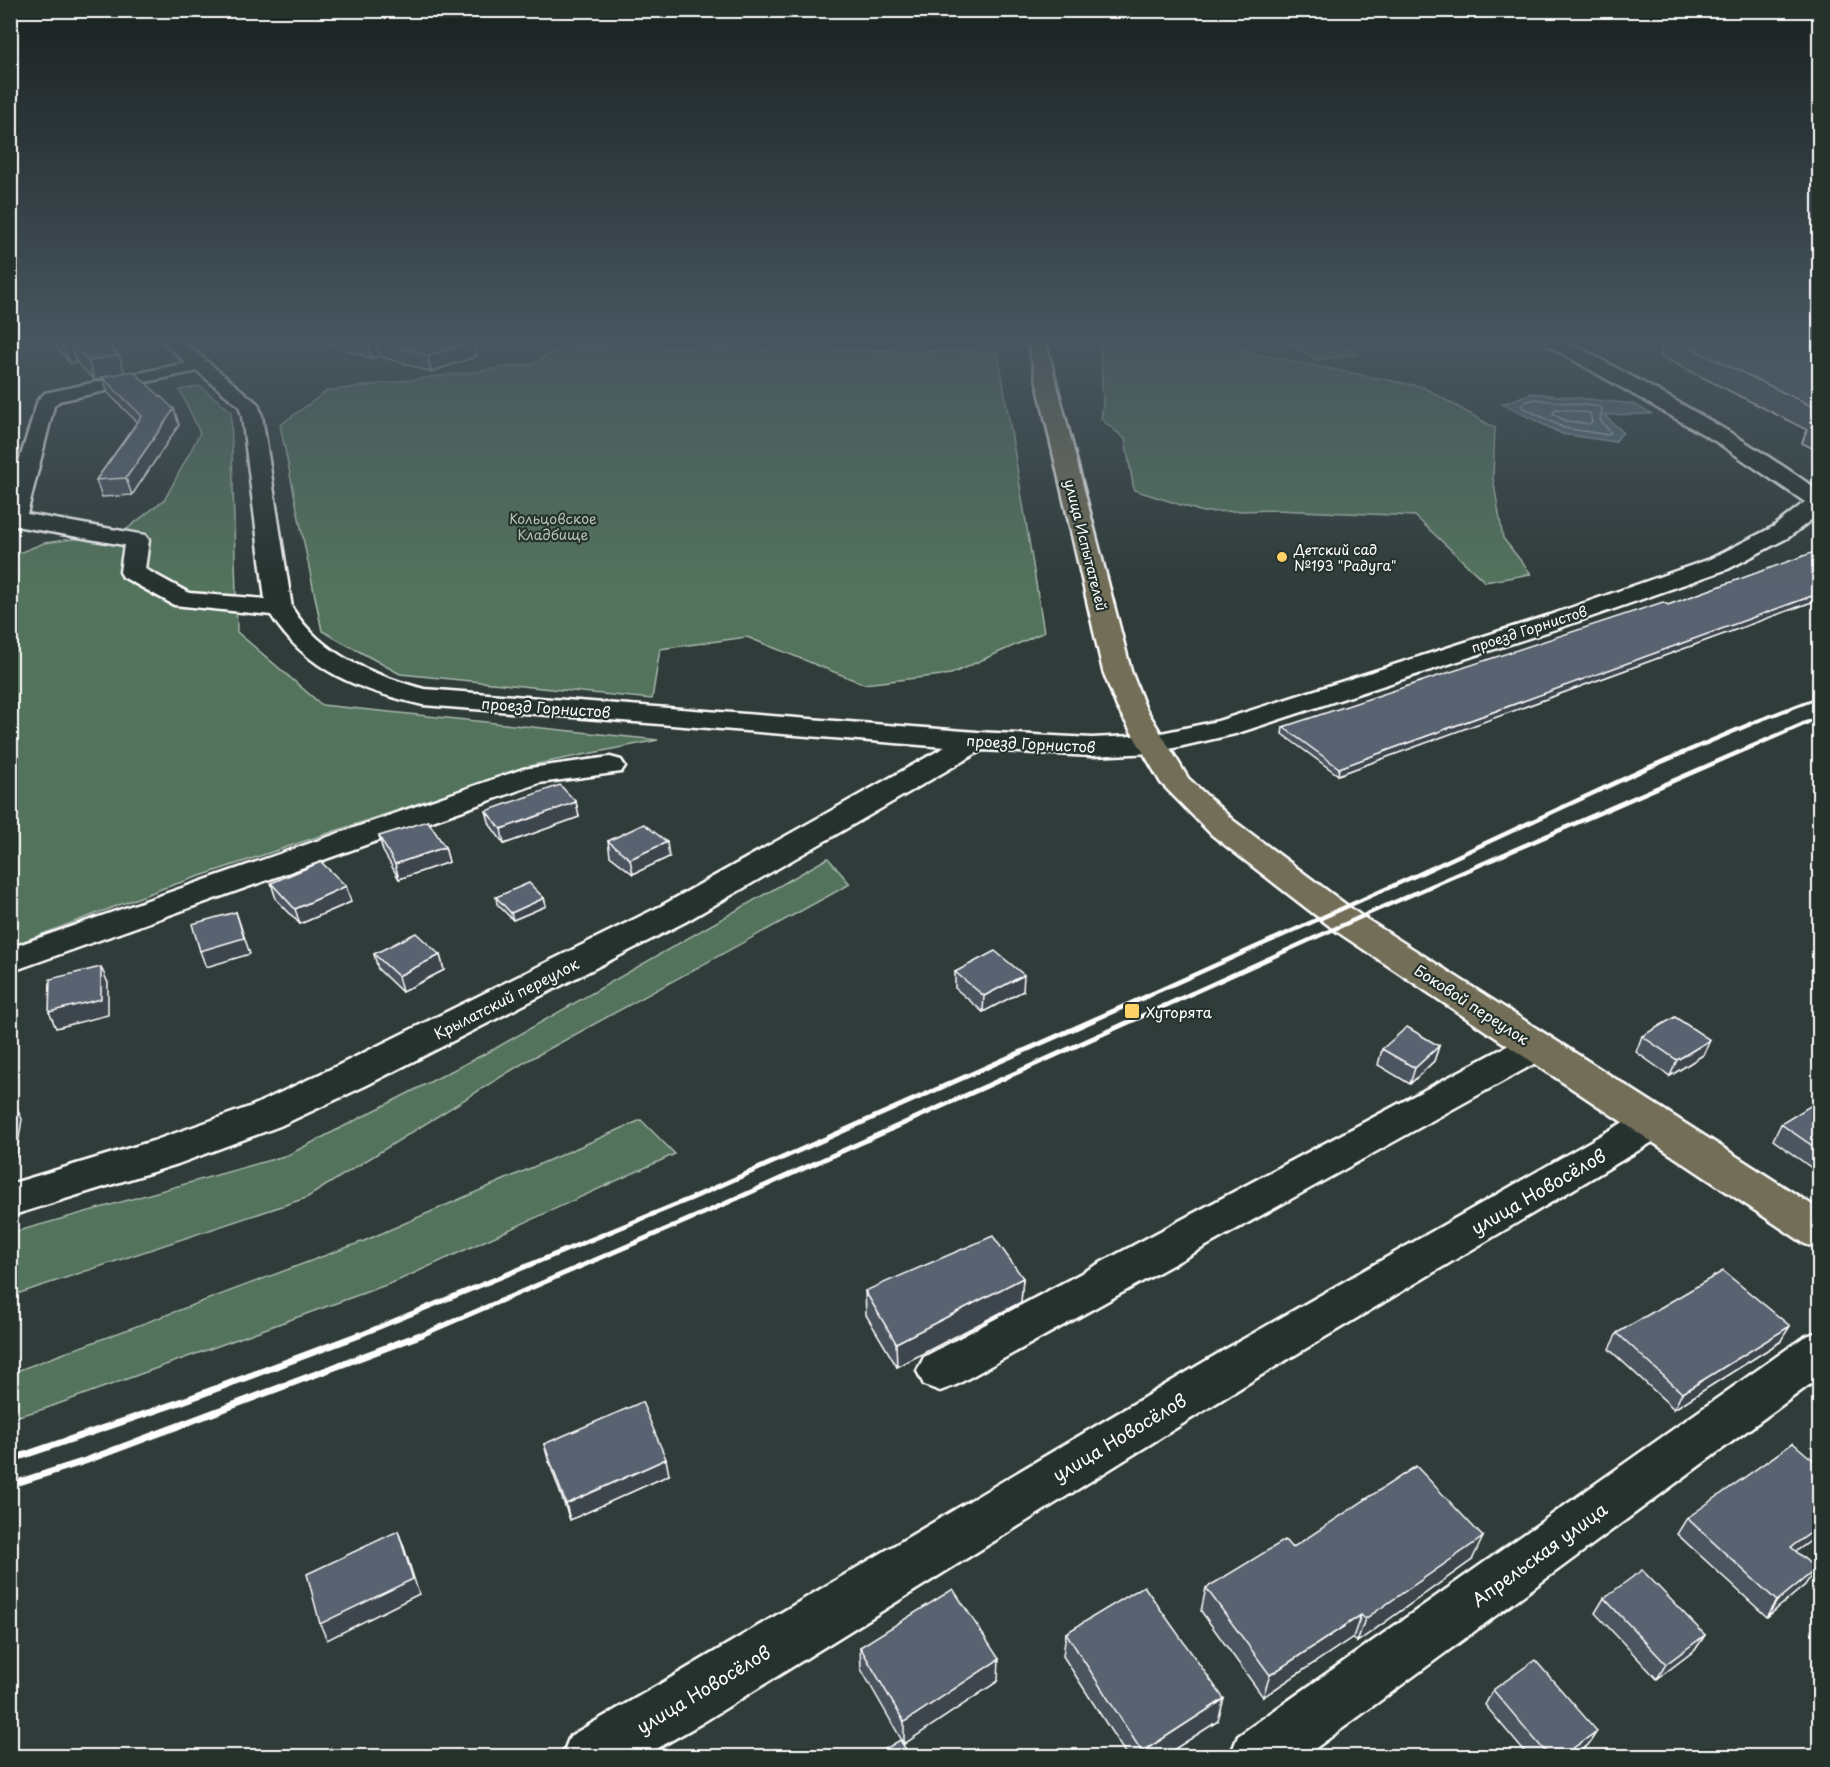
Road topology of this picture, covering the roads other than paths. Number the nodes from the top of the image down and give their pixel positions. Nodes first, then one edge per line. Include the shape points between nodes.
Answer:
1 (40, 421) edge
2 (253, 421) edge
3 (1055, 421) edge
4 (1696, 421) edge
5 (1819, 502) edge
6 (279, 608) junction
7 (978, 741) junction
8 (1152, 744) junction
9 (610, 766) dead end
10 (10, 961) edge
11 (1537, 1046) junction
12 (1652, 1124) junction
13 (10, 1200) edge
14 (1820, 1232) edge
15 (1820, 1351) edge
16 (940, 1371) dead end
17 (590, 1756) edge
18 (1257, 1756) edge

1 - 6 street via 14,519 137,540 132,572 183,600
2 - 6 street, проезд Горнистов
3 - 8 main road, улица Испытателей via 1117,671
4 - 5 street via 1788,478
5 - 8 street, проезд Горнистов via 1781,532 1719,564 1225,728
6 - 7 street, проезд Горнистов via 314,653 364,681 423,697
7 - 8 street, проезд Горнистов via 1092,747
7 - 13 street, Крылатский переулок via 673,914 353,1075 266,1116 164,1153
8 - 11 main road, Боковой переулок via 1176,783 1223,828 1348,923
9 - 10 street via 534,775
11 - 12 main road, Боковой переулок
11 - 16 street
12 - 14 main road, Боковой переулок
12 - 17 street, улица Новосёлов via 1242,1363
15 - 18 street, Апрельская улица

